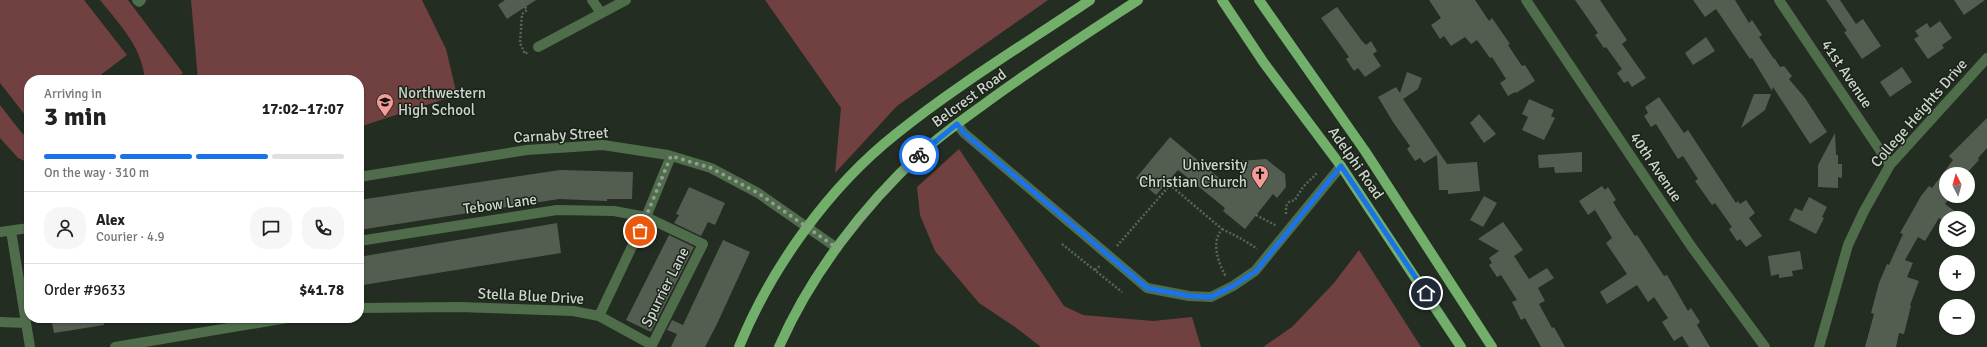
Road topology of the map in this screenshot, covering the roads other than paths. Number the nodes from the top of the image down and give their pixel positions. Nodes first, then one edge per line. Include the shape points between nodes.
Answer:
1 (137, 0) edge
2 (142, 0) edge
3 (592, 0) edge
4 (626, 0) edge
5 (1090, 0) edge
6 (1138, 0) edge
7 (1222, 0) edge
8 (1258, 0) edge
9 (1526, 0) edge
10 (1779, 0) edge
11 (601, 13) junction
12 (538, 47) road end
13 (1987, 58) edge
14 (957, 124) junction
15 (671, 156) junction
16 (1341, 166) junction
17 (1890, 166) junction
18 (364, 176) edge
19 (646, 217) junction
20 (807, 227) junction
21 (24, 229) edge
22 (11, 230) junction
23 (0, 232) edge
24 (364, 241) edge
25 (837, 248) junction
26 (24, 291) edge
27 (364, 308) edge
28 (599, 316) junction
29 (0, 322) edge
30 (24, 323) edge
31 (26, 323) edge
32 (257, 323) edge
33 (30, 347) edge
34 (115, 347) edge
35 (740, 347) edge
36 (778, 347) edge
37 (1461, 347) edge
38 (1492, 347) edge
39 (1765, 347) edge
40 (1819, 347) edge

1 - 2 street
3 - 11 street
4 - 11 street
5 - 20 main road, Belcrest Road via 965,82 894,135 859,168
6 - 14 main road, Belcrest Road
7 - 16 main road, Adelphi Road via 1264,63
8 - 38 main road, Adelphi Road via 1365,151
9 - 39 street, 40th Avenue via 1691,246
10 - 17 street, 41st Avenue
11 - 12 street
13 - 17 street, College Heights Drive
14 - 16 street via 964,133 1147,288 1189,296 1211,297 1256,271
14 - 25 main road, Belcrest Road via 922,152 888,186
15 - 18 street, Carnaby Street via 603,145 527,150
15 - 19 street, Stella Blue Drive
15 - 20 street, Carnaby Street via 711,168 758,193
16 - 37 main road, Adelphi Road
17 - 40 street, College Heights Drive via 1864,211 1848,246
19 - 24 street, Tebow Lane via 614,212 557,210
19 - 28 street, Stella Blue Drive
19 - 28 street, Spurrier Lane via 703,244 652,345
20 - 25 street, Carnaby Street
20 - 35 main road, Belcrest Road via 764,295
21 - 22 street
22 - 23 street
22 - 26 street
25 - 36 main road, Belcrest Road via 799,304
27 - 28 street, Stella Blue Drive via 459,307 573,311
29 - 30 street
31 - 33 street
32 - 34 street

